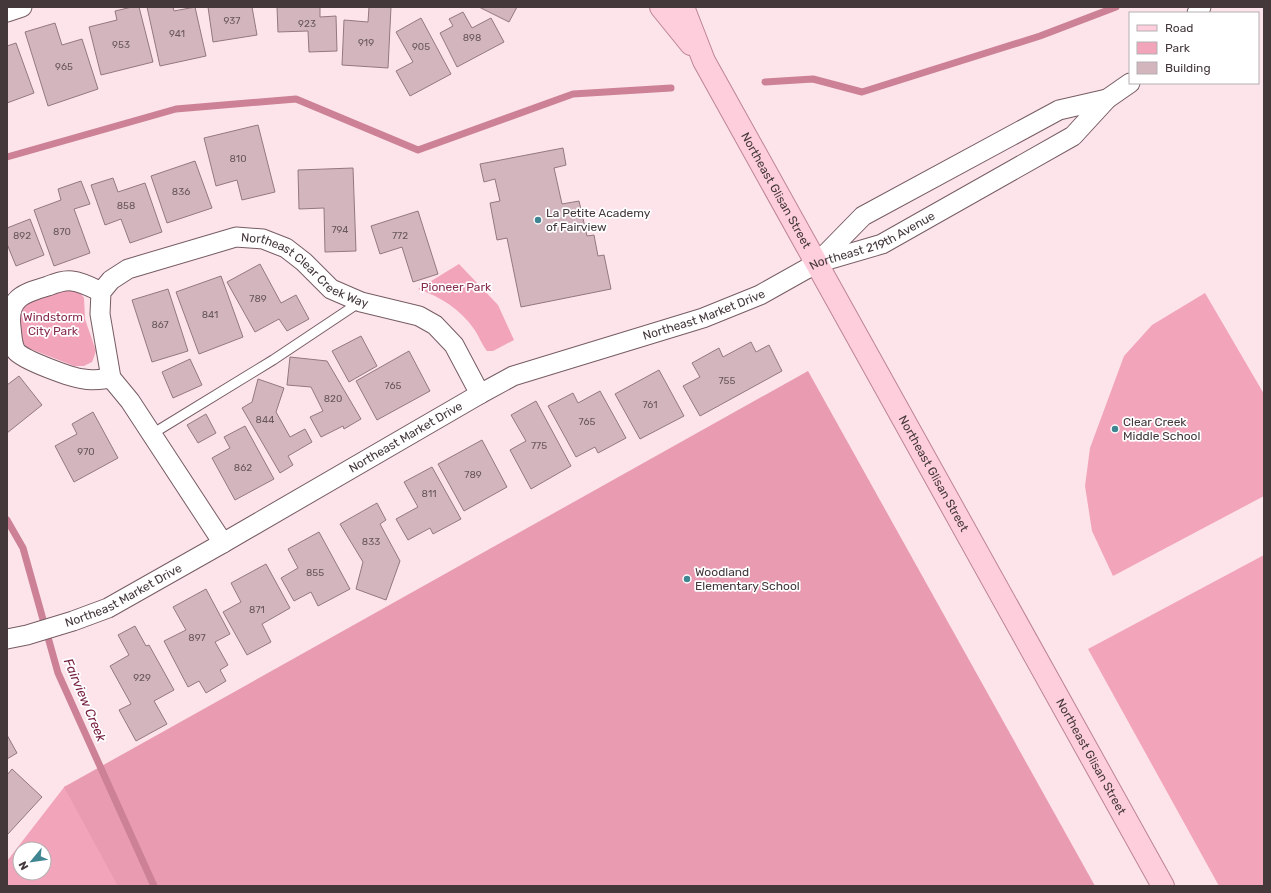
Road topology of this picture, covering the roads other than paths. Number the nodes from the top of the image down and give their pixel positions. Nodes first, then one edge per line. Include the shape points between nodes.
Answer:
1 (22, 7) edge
2 (661, 7) edge
3 (683, 7) edge
4 (7, 12) edge
5 (704, 61) junction
6 (1129, 84) edge
7 (1107, 99) junction
8 (817, 263) junction
9 (101, 292) junction
10 (361, 302) junction
11 (111, 378) junction
12 (480, 394) junction
13 (152, 434) junction
14 (223, 543) junction
15 (7, 639) edge
16 (1163, 886) edge

1 - 4 street
2 - 5 main road, Northeast Glisan Street
3 - 5 main road, Northeast Glisan Street
5 - 8 main road, Northeast Glisan Street
6 - 7 street, Northeast 219th Avenue
7 - 8 street, Northeast 219th Avenue via 1073,136 882,244
7 - 8 street, Northeast 219th Avenue via 1059,110 863,216
8 - 12 street, Northeast Market Drive via 760,295 703,318 513,376
8 - 16 main road, Northeast Glisan Street
9 - 10 street, Northeast Clear Creek Way via 111,280 128,269 236,236 263,239 286,248 331,288
9 - 11 street via 100,314
9 - 11 street via 82,282 71,280 27,292 16,300 12,308 12,341 16,351 28,360 84,379
10 - 12 street, Northeast Clear Creek Way via 419,316 435,325 454,345
10 - 13 lane via 273,360
11 - 13 street
12 - 14 street, Northeast Market Drive
13 - 14 street
14 - 15 street, Northeast Market Drive via 108,608 73,621

